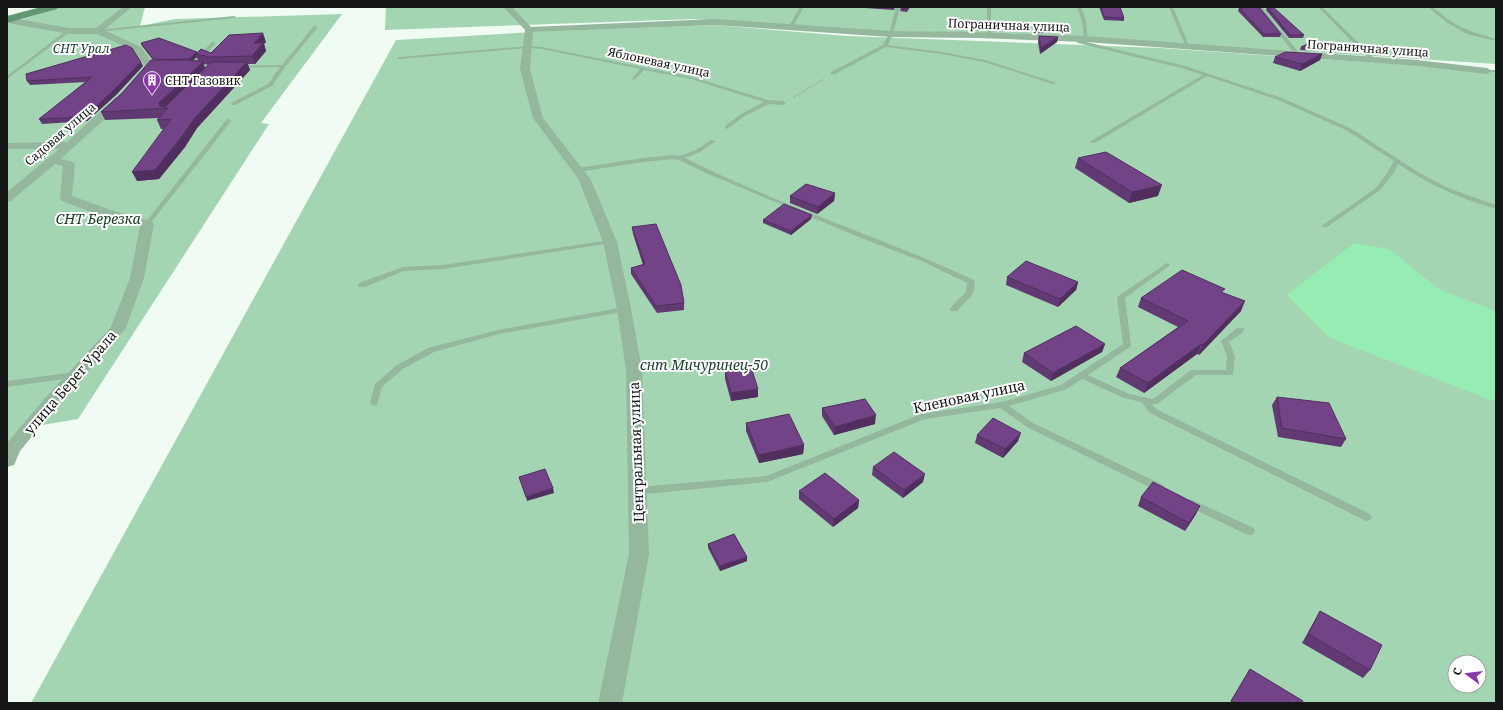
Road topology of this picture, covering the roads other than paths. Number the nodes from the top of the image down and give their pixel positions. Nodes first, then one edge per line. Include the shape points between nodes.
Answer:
1 (53, 7) edge
2 (128, 7) edge
3 (507, 7) edge
4 (802, 7) edge
5 (898, 7) edge
6 (989, 7) edge
7 (1079, 7) edge
8 (1171, 7) edge
9 (1260, 7) edge
10 (1320, 7) edge
11 (1430, 7) edge
12 (234, 16) dead end
13 (7, 20) edge
14 (316, 27) dead end
15 (790, 28) junction
16 (529, 30) junction
17 (69, 31) junction
18 (98, 31) junction
19 (891, 34) junction
20 (989, 35) junction
21 (1076, 39) junction
22 (1086, 39) junction
23 (1496, 40) edge
24 (214, 42) dead end
25 (885, 46) junction
26 (528, 47) junction
27 (1188, 47) junction
28 (1298, 55) junction
29 (399, 58) dead end
30 (1373, 60) junction
31 (178, 65) edge
32 (192, 65) junction
33 (199, 66) edge
34 (283, 66) junction
35 (229, 68) edge
36 (642, 69) junction
37 (1491, 71) edge
38 (833, 73) road end
39 (1206, 75) junction
40 (7, 78) edge
41 (634, 78) dead end
42 (1055, 83) dead end
43 (768, 102) junction
44 (783, 103) road end
45 (233, 104) dead end
46 (230, 120) dead end
47 (727, 127) dead end
48 (713, 142) dead end
49 (1093, 142) dead end
50 (68, 145) junction
51 (7, 146) edge
52 (680, 158) junction
53 (53, 160) junction
54 (1398, 161) junction
55 (578, 170) junction
56 (7, 198) edge
57 (1496, 208) edge
58 (147, 224) junction
59 (1325, 226) dead end
60 (610, 242) junction
61 (1167, 265) dead end
62 (362, 285) dead end
63 (624, 308) junction
64 (954, 309) dead end
65 (1240, 330) dead end
66 (75, 375) junction
67 (1081, 376) junction
68 (7, 384) edge
69 (1143, 399) junction
70 (374, 403) dead end
71 (1002, 405) junction
72 (7, 460) edge
73 (637, 492) junction
74 (1367, 517) dead end
75 (1250, 532) dead end
76 (614, 702) edge

1 - 13 street
2 - 18 street
3 - 16 street
4 - 15 lane
5 - 19 lane
6 - 20 lane
7 - 22 lane
8 - 27 lane
9 - 28 lane
10 - 30 lane
11 - 23 lane via 1447,21 1469,33
12 - 18 lane
13 - 17 street
14 - 34 lane
15 - 16 street, Пограничная улица via 715,22
15 - 19 street, Пограничная улица
16 - 26 street, Центральная улица
17 - 18 street
17 - 40 lane
18 - 50 street, Садовая улица via 138,49 154,66
19 - 20 street, Пограничная улица
19 - 25 lane
20 - 21 street, Пограничная улица
21 - 22 street, Пограничная улица
21 - 39 lane
22 - 27 street, Пограничная улица
24 - 32 lane
25 - 38 lane
25 - 42 lane via 984,61
26 - 29 lane, Яблоневая улица
26 - 36 lane, Яблоневая улица
26 - 55 street, Центральная улица via 525,69 538,118
27 - 28 street, Пограничная улица
28 - 30 street, Пограничная улица
30 - 37 street, Пограничная улица
31 - 32 lane
32 - 33 lane
34 - 35 lane
34 - 45 lane via 270,85
36 - 41 lane
36 - 43 lane, Яблоневая улица via 692,78
39 - 49 lane
39 - 54 lane via 1280,99 1316,114 1348,129
43 - 44 lane, Яблоневая улица
43 - 47 lane
46 - 58 lane
48 - 52 lane
50 - 51 street
50 - 53 street, Садовая улица
52 - 55 lane via 643,160
52 - 64 lane via 971,282 970,293
53 - 56 street, Садовая улица
53 - 58 street via 69,164 66,198 109,214
54 - 57 lane via 1446,189
54 - 59 lane via 1378,189
55 - 60 street, Центральная улица via 585,180
58 - 66 street, улица Берег Урала via 137,278 118,328
60 - 62 lane via 443,267 403,269
60 - 63 street, Центральная улица
61 - 67 lane, Кленовая улица via 1120,297 1127,345
63 - 70 lane via 498,332 431,350 400,367 378,386
63 - 73 street, Центральная улица via 634,370
65 - 69 lane via 1225,341 1231,356 1230,373 1194,372 1154,402
66 - 68 lane
66 - 72 street, улица Берег Урала via 13,448
67 - 69 lane via 1127,396
67 - 71 lane, Кленовая улица via 1064,387
69 - 74 lane via 1153,411
71 - 73 lane, Кленовая улица via 924,416 767,479
71 - 75 lane via 1030,425
73 - 76 street, Центральная улица via 639,554

